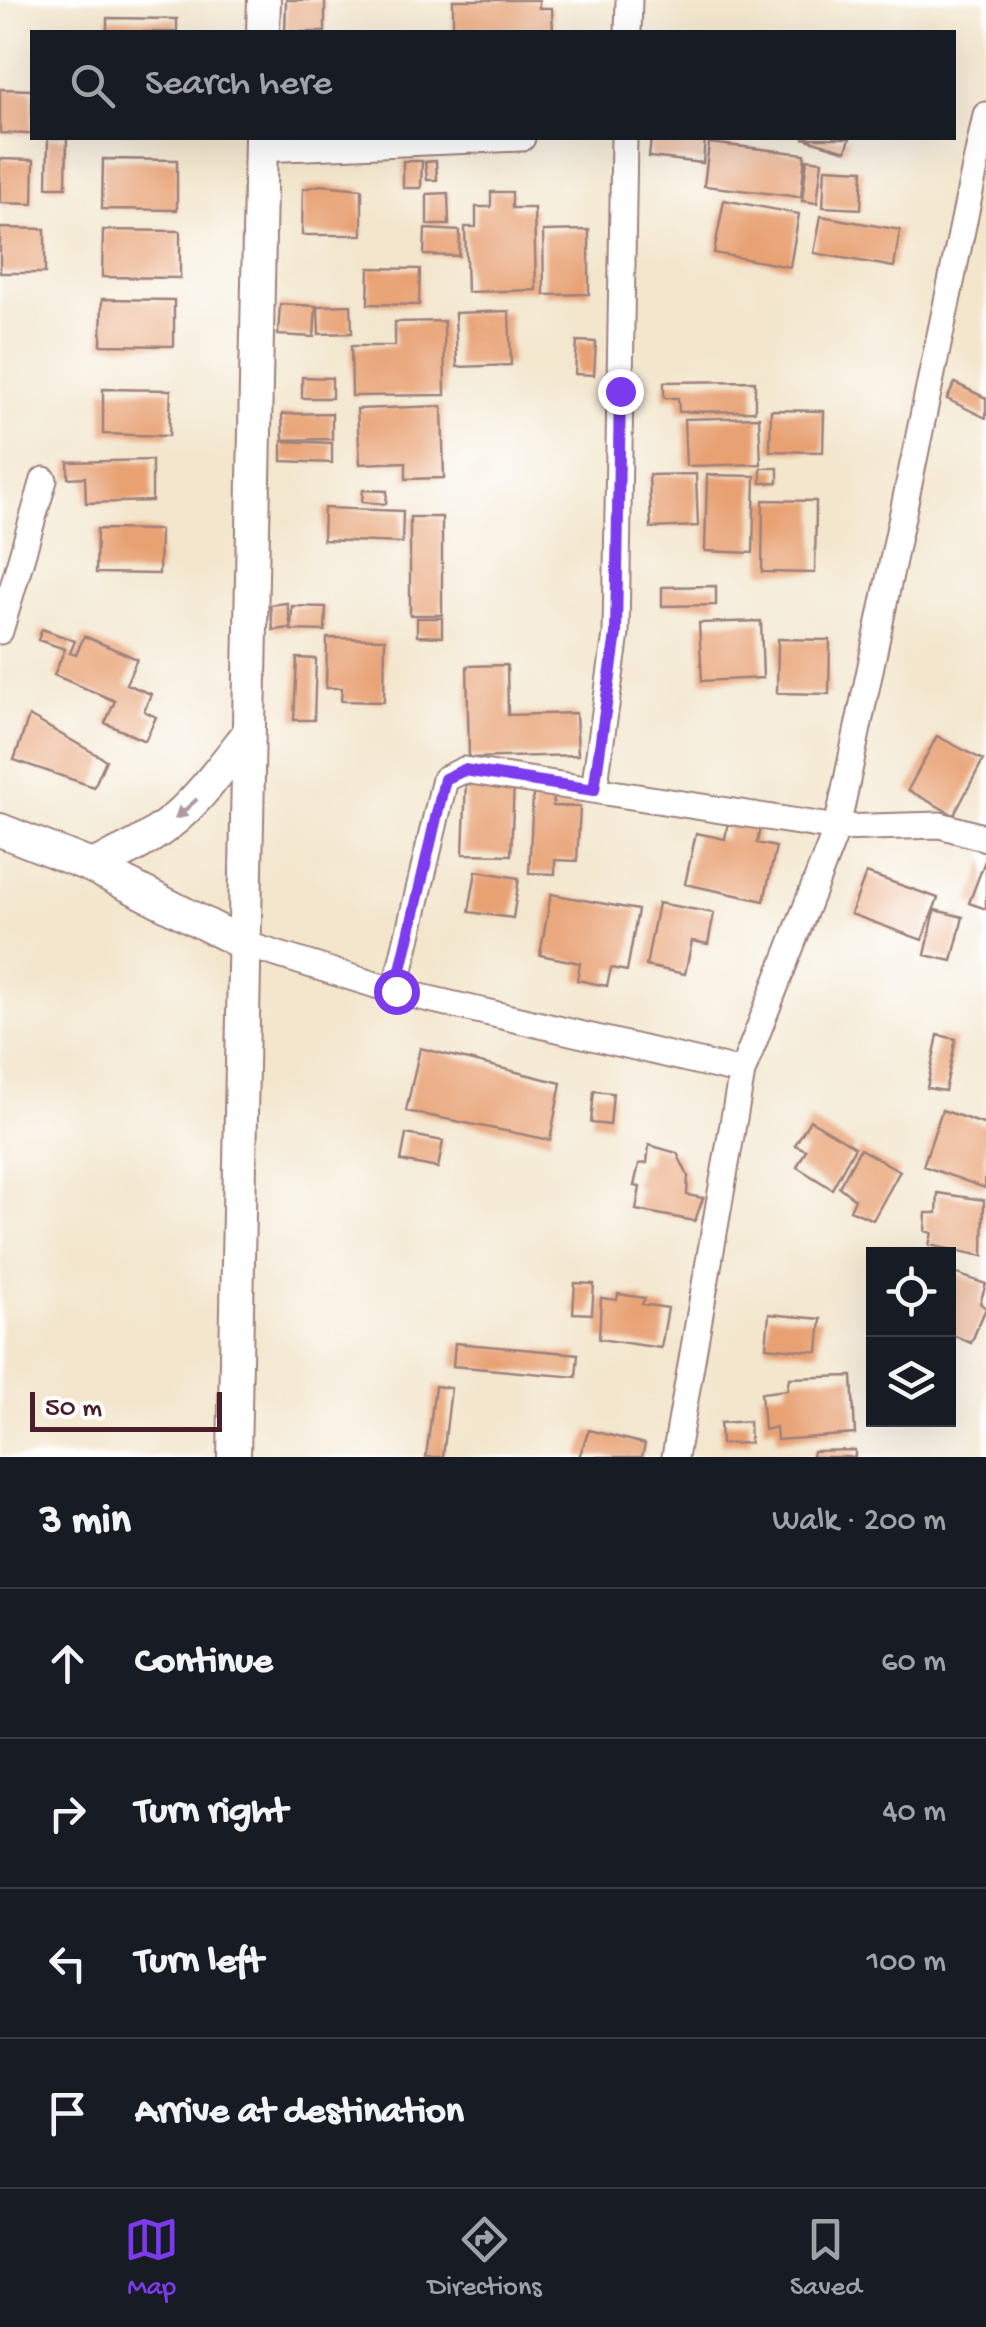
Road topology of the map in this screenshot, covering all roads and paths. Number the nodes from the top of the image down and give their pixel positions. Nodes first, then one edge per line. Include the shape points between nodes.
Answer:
1 (264, 0) edge
2 (629, 0) edge
3 (263, 30) edge
4 (628, 30) edge
5 (986, 114) edge
6 (418, 140) edge
7 (624, 140) edge
8 (261, 143) edge
9 (44, 480) dead end
10 (0, 631) edge
11 (248, 734) junction
12 (594, 790) junction
13 (837, 828) junction
14 (0, 830) edge
15 (986, 838) edge
16 (91, 866) junction
17 (244, 944) junction
18 (396, 991) junction
19 (742, 1072) junction
20 (234, 1457) edge
21 (675, 1457) edge

1 - 3 street
2 - 4 street
5 - 13 street
6 - 8 street
7 - 12 street via 616,634
8 - 11 street
9 - 10 street
11 -> 16 street via 194,804 140,847
11 - 17 street
12 - 13 street
12 - 18 street via 464,770 445,779
13 - 15 street via 940,826
13 - 19 street
14 - 16 street
16 - 17 street
17 - 18 street
17 - 20 street
18 - 19 street
19 - 21 street

